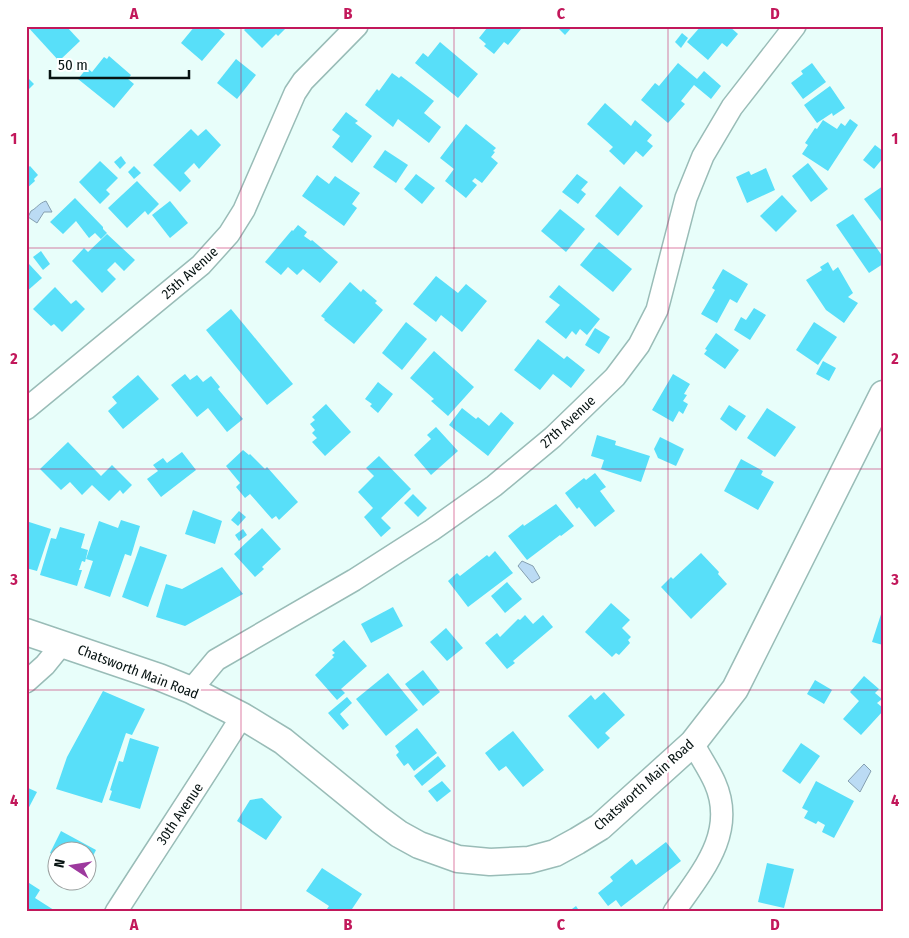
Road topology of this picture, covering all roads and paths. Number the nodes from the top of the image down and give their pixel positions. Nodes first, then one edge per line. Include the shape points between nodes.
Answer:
1 (357, 26) edge
2 (795, 26) edge
3 (883, 394) edge
4 (26, 409) edge
5 (26, 632) edge
6 (62, 644) junction
7 (26, 682) edge
8 (191, 690) junction
9 (242, 716) junction
10 (693, 743) junction
11 (116, 912) edge
12 (674, 912) edge

1 - 4 street, 25th Avenue via 294,93 244,210 219,247
2 - 8 street, 27th Avenue via 732,107 704,156 686,198 657,310 639,345 615,377 553,437 494,486 354,580 216,660
3 - 10 street, Chatsworth Main Road via 735,689
5 - 6 street, Chatsworth Main Road
6 - 7 street
6 - 8 street, Chatsworth Main Road
8 - 9 street, Chatsworth Main Road
9 - 10 street, Chatsworth Main Road via 283,741 399,834 418,845 458,859 490,862 529,860 555,853 577,842 600,827
9 - 11 street, 30th Avenue
10 - 12 street via 716,784 723,814 721,831 702,872

